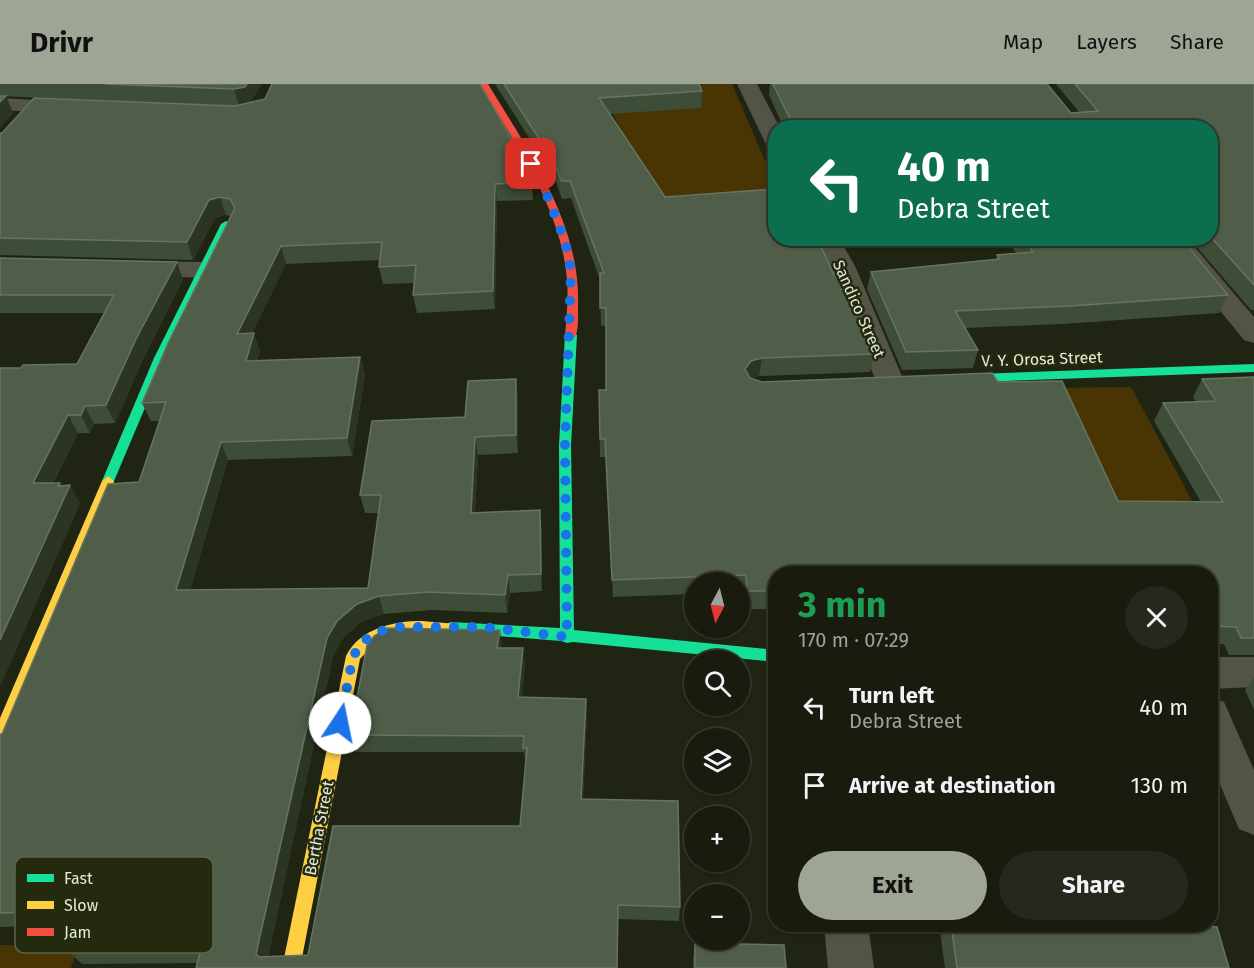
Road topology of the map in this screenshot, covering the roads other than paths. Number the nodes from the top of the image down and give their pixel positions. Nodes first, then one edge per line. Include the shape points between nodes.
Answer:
1 (484, 84) edge
2 (747, 84) edge
3 (0, 104) edge
4 (34, 106) junction
5 (91, 109) edge
6 (768, 126) edge
7 (14, 128) edge
8 (226, 224) edge
9 (831, 246) edge
10 (1180, 246) edge
11 (107, 268) edge
12 (202, 270) junction
13 (1254, 334) edge
14 (1254, 368) edge
15 (937, 379) edge
16 (890, 381) edge
17 (567, 637) junction
18 (768, 655) edge
19 (1254, 672) edge
20 (1218, 673) edge
21 (1218, 733) edge
22 (0, 737) edge
23 (1254, 816) edge
24 (847, 932) edge
25 (291, 968) edge
26 (850, 968) edge

1 - 17 street via 541,180 570,261 573,289 565,445
2 - 6 street
3 - 4 street
4 - 5 street
4 - 7 street
8 - 12 street
9 - 16 street, Sandico Street
10 - 13 street
11 - 12 street
12 - 22 street via 160,358
14 - 15 street, V. Y. Orosa Street
17 - 18 street, Bertha Street
17 - 25 street, Bertha Street via 484,627 398,627 365,640 353,656
19 - 20 street
21 - 23 street
24 - 26 street

